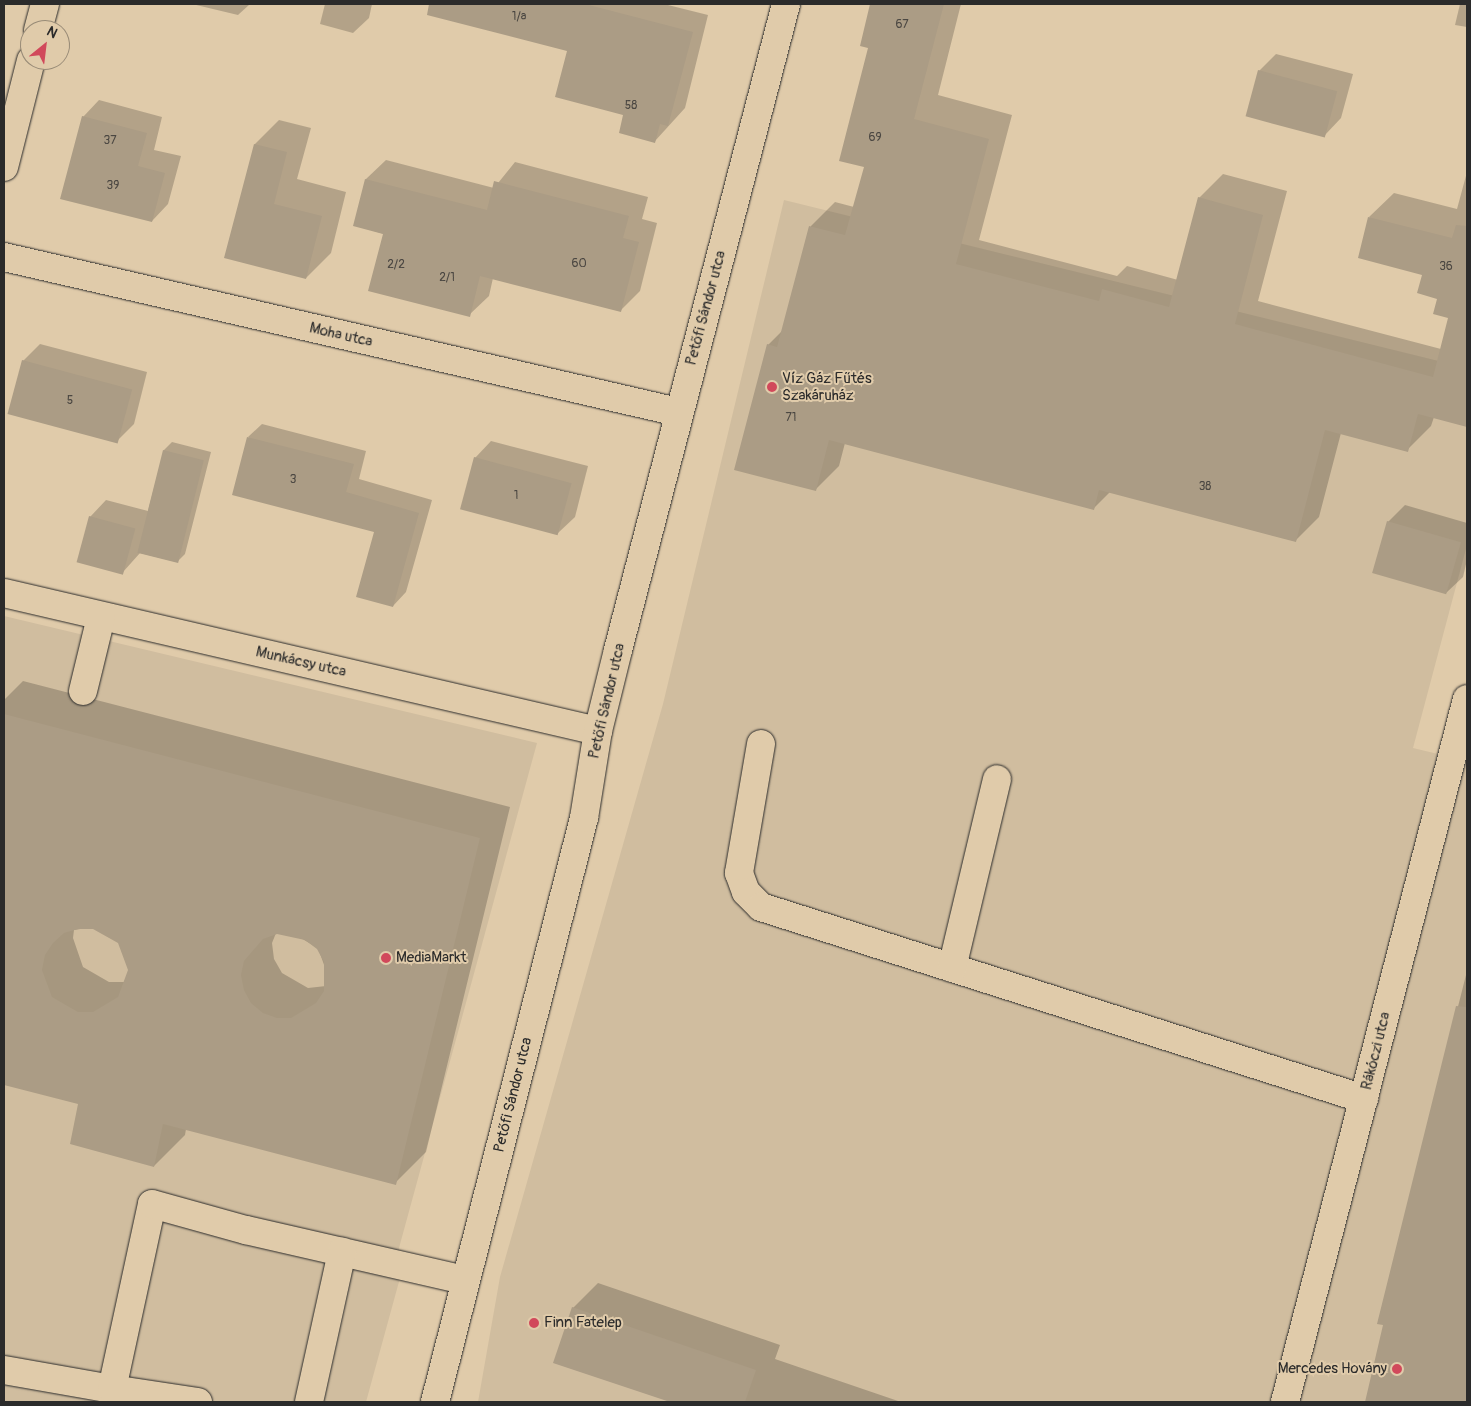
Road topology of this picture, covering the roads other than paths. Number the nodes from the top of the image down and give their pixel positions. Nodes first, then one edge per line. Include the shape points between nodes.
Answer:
1 (45, 4) edge
2 (786, 4) edge
3 (41, 20) edge
4 (28, 70) edge
5 (4, 167) edge
6 (4, 257) edge
7 (678, 412) junction
8 (4, 593) edge
9 (102, 617) junction
10 (83, 691) dead end
11 (1467, 699) edge
12 (598, 731) junction
13 (761, 744) dead end
14 (997, 779) dead end
15 (952, 968) junction
16 (1364, 1099) junction
17 (342, 1252) junction
18 (465, 1280) junction
19 (4, 1370) edge
20 (112, 1388) junction
21 (434, 1401) edge
22 (198, 1402) edge
23 (309, 1402) edge
24 (1285, 1402) edge

1 - 3 street
2 - 7 street, Petőfi Sándor utca
4 - 5 street
6 - 7 street, Moha utca
7 - 12 street, Petőfi Sándor utca
8 - 9 street, Munkácsy utca
9 - 10 street
9 - 12 street, Munkácsy utca
11 - 16 street, Rákóczi utca
12 - 18 street, Petőfi Sándor utca via 584,818
13 - 15 street via 739,872 746,892 761,907
14 - 15 street
15 - 16 street
16 - 24 street, Rákóczi utca
17 - 18 street
17 - 20 street via 152,1204
17 - 23 street
18 - 21 street, Petőfi Sándor utca
19 - 20 street
20 - 22 street

